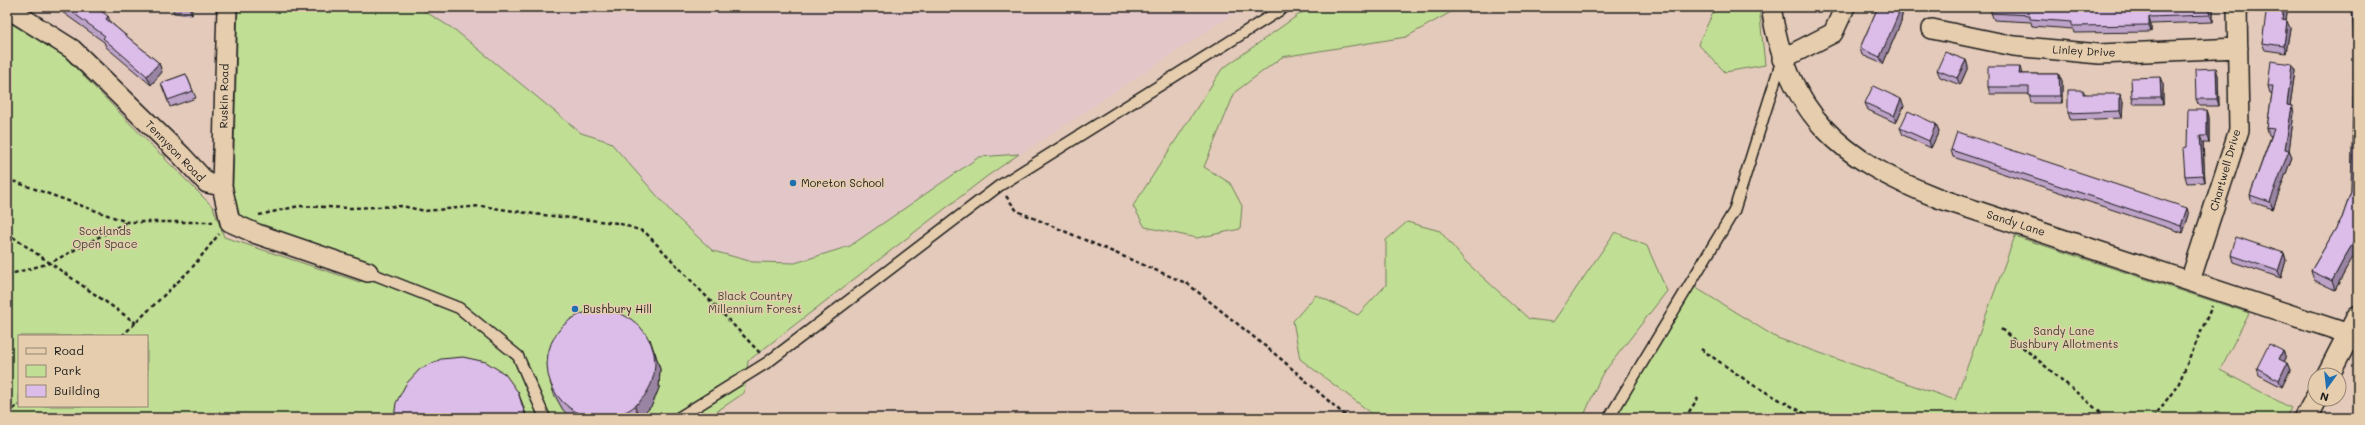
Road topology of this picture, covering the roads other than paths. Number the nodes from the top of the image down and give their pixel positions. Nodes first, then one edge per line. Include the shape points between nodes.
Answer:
1 (227, 7) edge
2 (1285, 7) edge
3 (1771, 7) edge
4 (1845, 7) edge
5 (2237, 7) edge
6 (7, 8) edge
7 (1932, 29) dead end
8 (2238, 48) junction
9 (1782, 59) junction
10 (222, 186) junction
11 (368, 272) joint
12 (2190, 281) junction
13 (2354, 326) edge
14 (2332, 367) edge
15 (2312, 407) edge
16 (545, 418) edge
17 (678, 418) edge
18 (1609, 418) edge
19 (2306, 418) edge

1 - 10 street, Ruskin Road
2 - 17 lane via 999,186 768,362
3 - 9 street, Sandy Lane via 1775,38
4 - 9 street via 1833,33
5 - 8 street, Chartwell Drive
6 - 10 street, Tennyson Road via 72,49 181,155 206,183
7 - 8 street, Linley Drive via 2014,46 2099,54
8 - 12 street, Chartwell Drive via 2239,130
9 - 12 street, Sandy Lane via 1802,99 1824,128 1857,158 1878,171 1938,198
9 - 18 lane via 1734,210
10 - 11 street via 230,222 257,234
11 - 16 lane via 459,308 518,356
12 - 13 street, Sandy Lane
13 - 14 street
15 - 19 street

